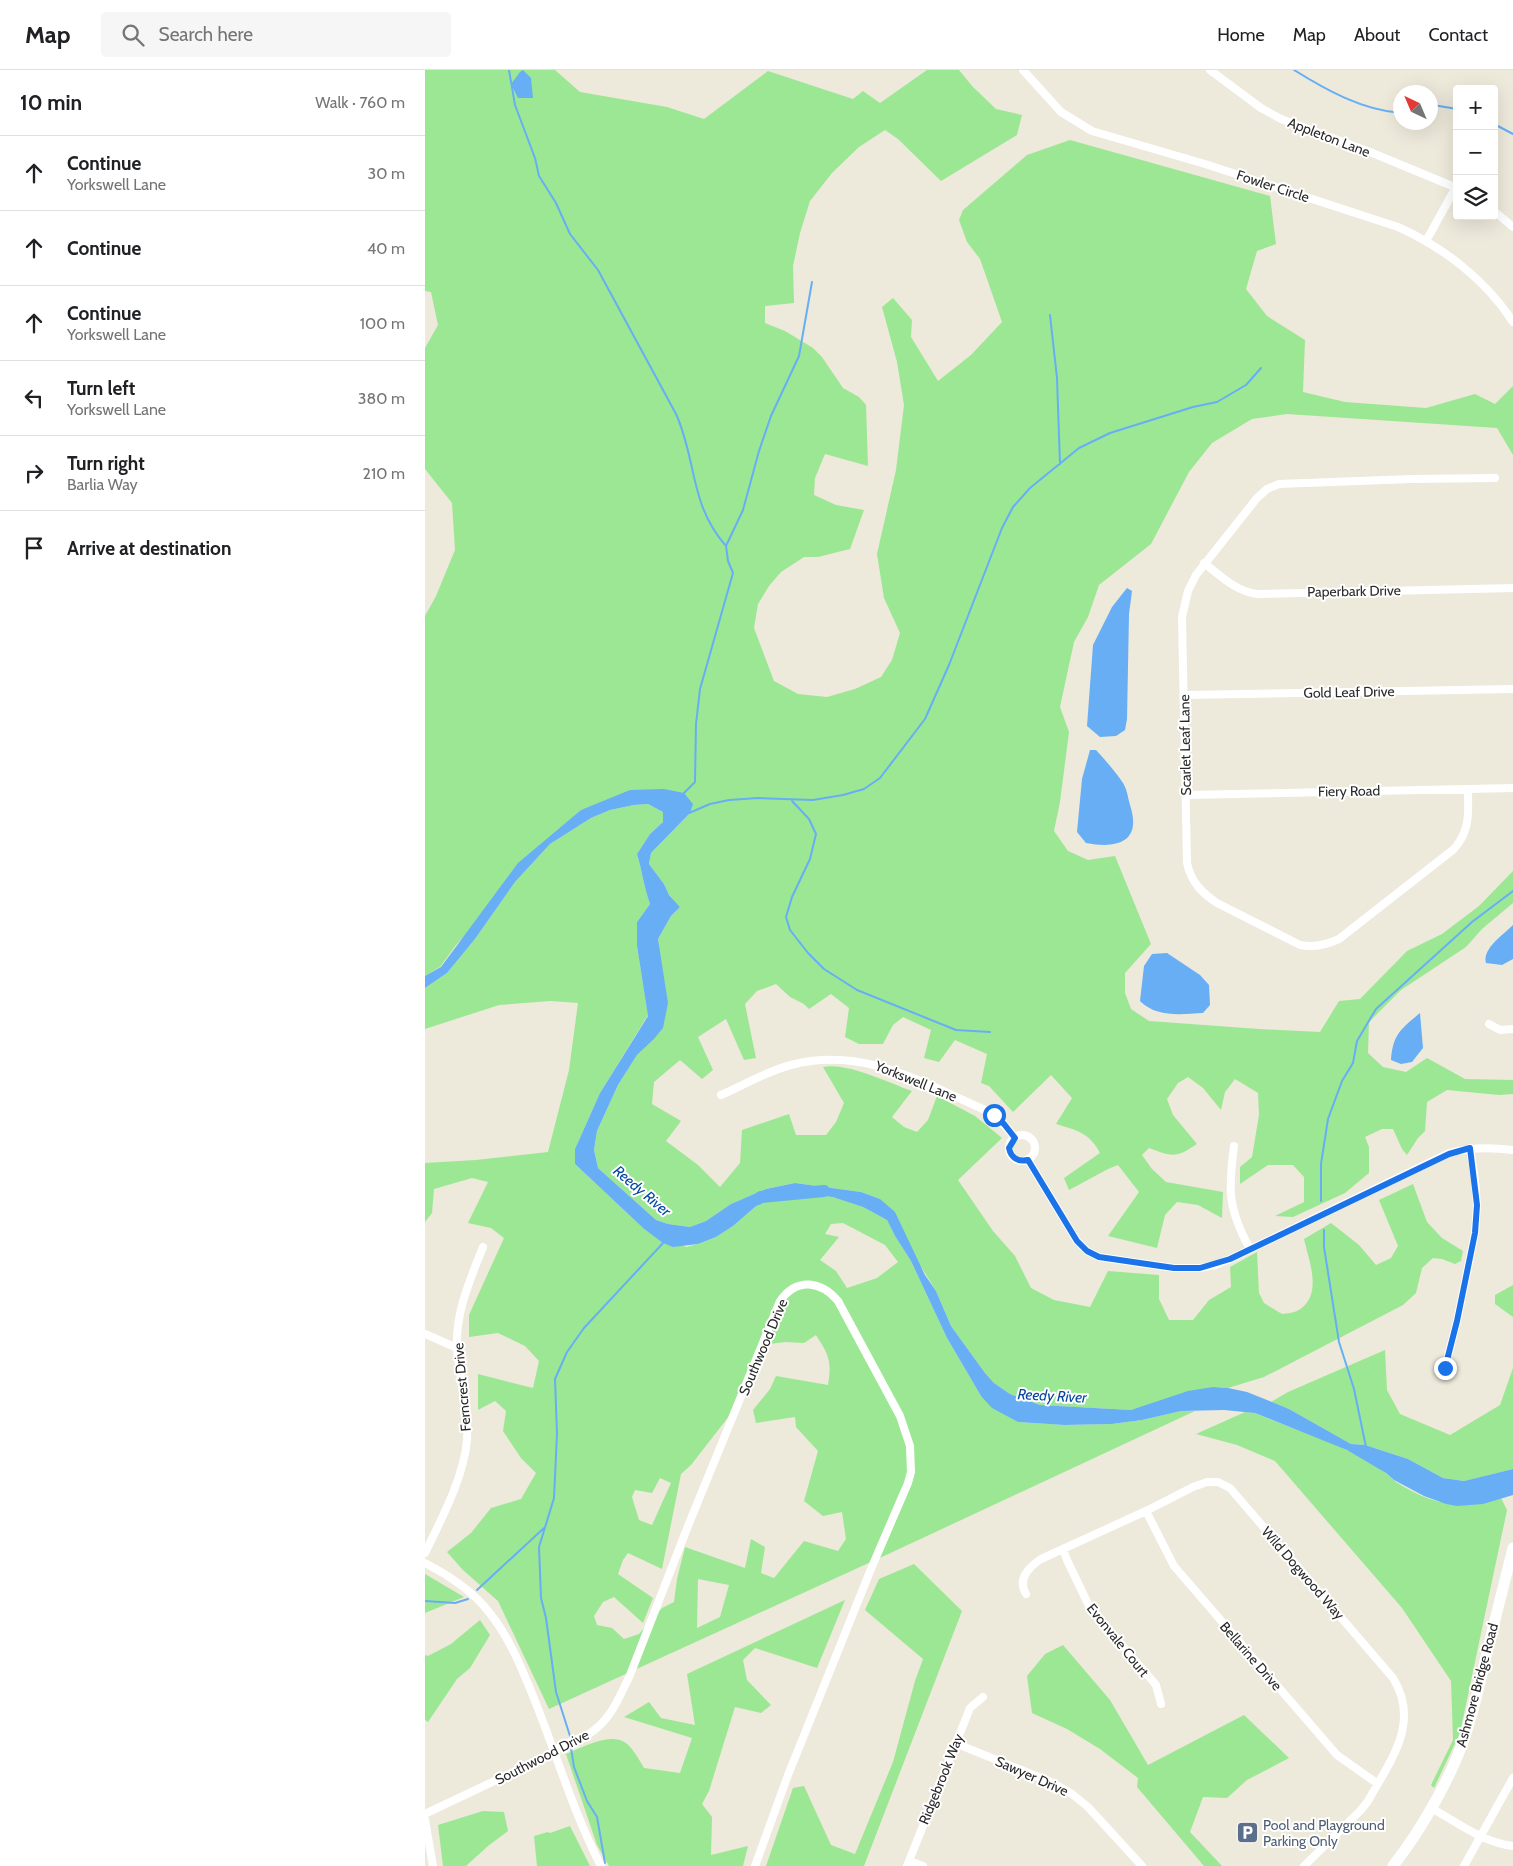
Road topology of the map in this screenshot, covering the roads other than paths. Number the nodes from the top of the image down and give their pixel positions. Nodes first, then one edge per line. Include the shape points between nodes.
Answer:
1 (1023, 70) edge
2 (1210, 70) edge
3 (1453, 187) edge
4 (1453, 193) edge
5 (1498, 214) edge
6 (1513, 227) edge
7 (1426, 241) junction
8 (1513, 322) edge
9 (1495, 478) dead end
10 (1204, 563) junction
11 (1513, 588) edge
12 (1513, 689) edge
13 (1184, 695) junction
14 (1513, 788) edge
15 (1468, 789) junction
16 (1186, 795) junction
17 (1489, 1024) dead end
18 (1513, 1029) edge
19 (721, 1096) dead end
20 (1015, 1138) junction
21 (1234, 1146) dead end
22 (1470, 1148) junction
23 (1513, 1150) edge
24 (1028, 1160) junction
25 (483, 1247) dead end
26 (1251, 1249) junction
27 (425, 1334) edge
28 (457, 1348) junction
29 (1445, 1368) dead end
30 (1146, 1511) junction
31 (1513, 1548) edge
32 (1063, 1549) junction
33 (425, 1554) edge
34 (425, 1563) edge
35 (1026, 1594) dead end
36 (983, 1697) dead end
37 (1161, 1704) dead end
38 (955, 1743) junction
39 (554, 1751) junction
40 (1513, 1778) edge
41 (1378, 1784) junction
42 (1431, 1808) junction
43 (425, 1814) edge
44 (425, 1820) edge
45 (1481, 1837) junction
46 (1513, 1846) edge
47 (908, 1864) edge
48 (433, 1866) edge
49 (601, 1866) edge
50 (755, 1866) edge
51 (923, 1866) edge
52 (1142, 1866) edge
53 (1304, 1866) edge
54 (1393, 1866) edge
55 (1464, 1866) edge

1 - 7 street, Fowler Circle via 1061,112 1093,131 1398,227
2 - 3 street, Appleton Lane via 1281,119
4 - 7 street
5 - 6 street
7 - 8 street, Fowler Circle via 1454,260 1489,291
9 - 10 street, Scarlet Leaf Lane via 1279,484 1257,498
10 - 11 street, Paperbark Drive via 1233,586 1257,594
10 - 13 street, Scarlet Leaf Lane via 1191,583 1183,608
12 - 13 street, Gold Leaf Drive
13 - 16 street, Scarlet Leaf Lane
14 - 15 street, Fiery Road
15 - 16 street, Fiery Road
15 - 16 street, Scarlet Leaf Lane via 1466,830 1454,849 1339,939 1315,947 1289,941 1217,903 1201,891 1191,877 1187,863
17 - 18 street via 1500,1030
19 - 20 street, Yorkswell Lane via 791,1065 812,1060 859,1061 889,1068 985,1110 1004,1124
20 - 24 street via 1009,1148 1011,1156
20 - 24 street via 1024,1136 1033,1143 1034,1151
21 - 26 street via 1231,1199 1237,1223
22 - 23 street
22 - 26 street via 1449,1154
22 - 29 street via 1477,1205 1475,1233
24 - 26 street via 1077,1241 1099,1257 1187,1269 1215,1265
25 - 28 street, Ferncrest Drive via 460,1312
27 - 28 street
28 - 33 street, Ferncrest Drive via 467,1427 465,1451 451,1494
30 - 32 street, Wild Dogwood Way
30 - 41 street, Bellarine Drive via 1174,1566 1337,1755
30 - 41 street, Wild Dogwood Way via 1207,1482 1228,1486 1393,1678 1404,1704 1405,1726
31 - 42 main road, Ashmore Bridge Road via 1466,1734
32 - 35 street, Wild Dogwood Way via 1029,1567 1022,1588
32 - 37 street, Evonvale Court via 1089,1606 1156,1685
34 - 39 street via 465,1587 498,1624 521,1665
36 - 38 street, Ridgebrook Way via 970,1708
38 - 47 street, Ridgebrook Way
38 - 52 street, Sawyer Drive via 1073,1794
39 - 43 street, Southwood Drive
39 - 49 street
39 - 50 street, Southwood Drive via 594,1731 609,1716 619,1698 780,1301 800,1285 814,1284 825,1289 842,1308 900,1416 910,1446 911,1472 788,1775
40 - 45 street
41 - 53 street, Wild Dogwood Way via 1361,1810
42 - 45 street
42 - 54 main road, Ashmore Bridge Road
44 - 48 street
45 - 46 street
45 - 55 street
47 - 51 street

